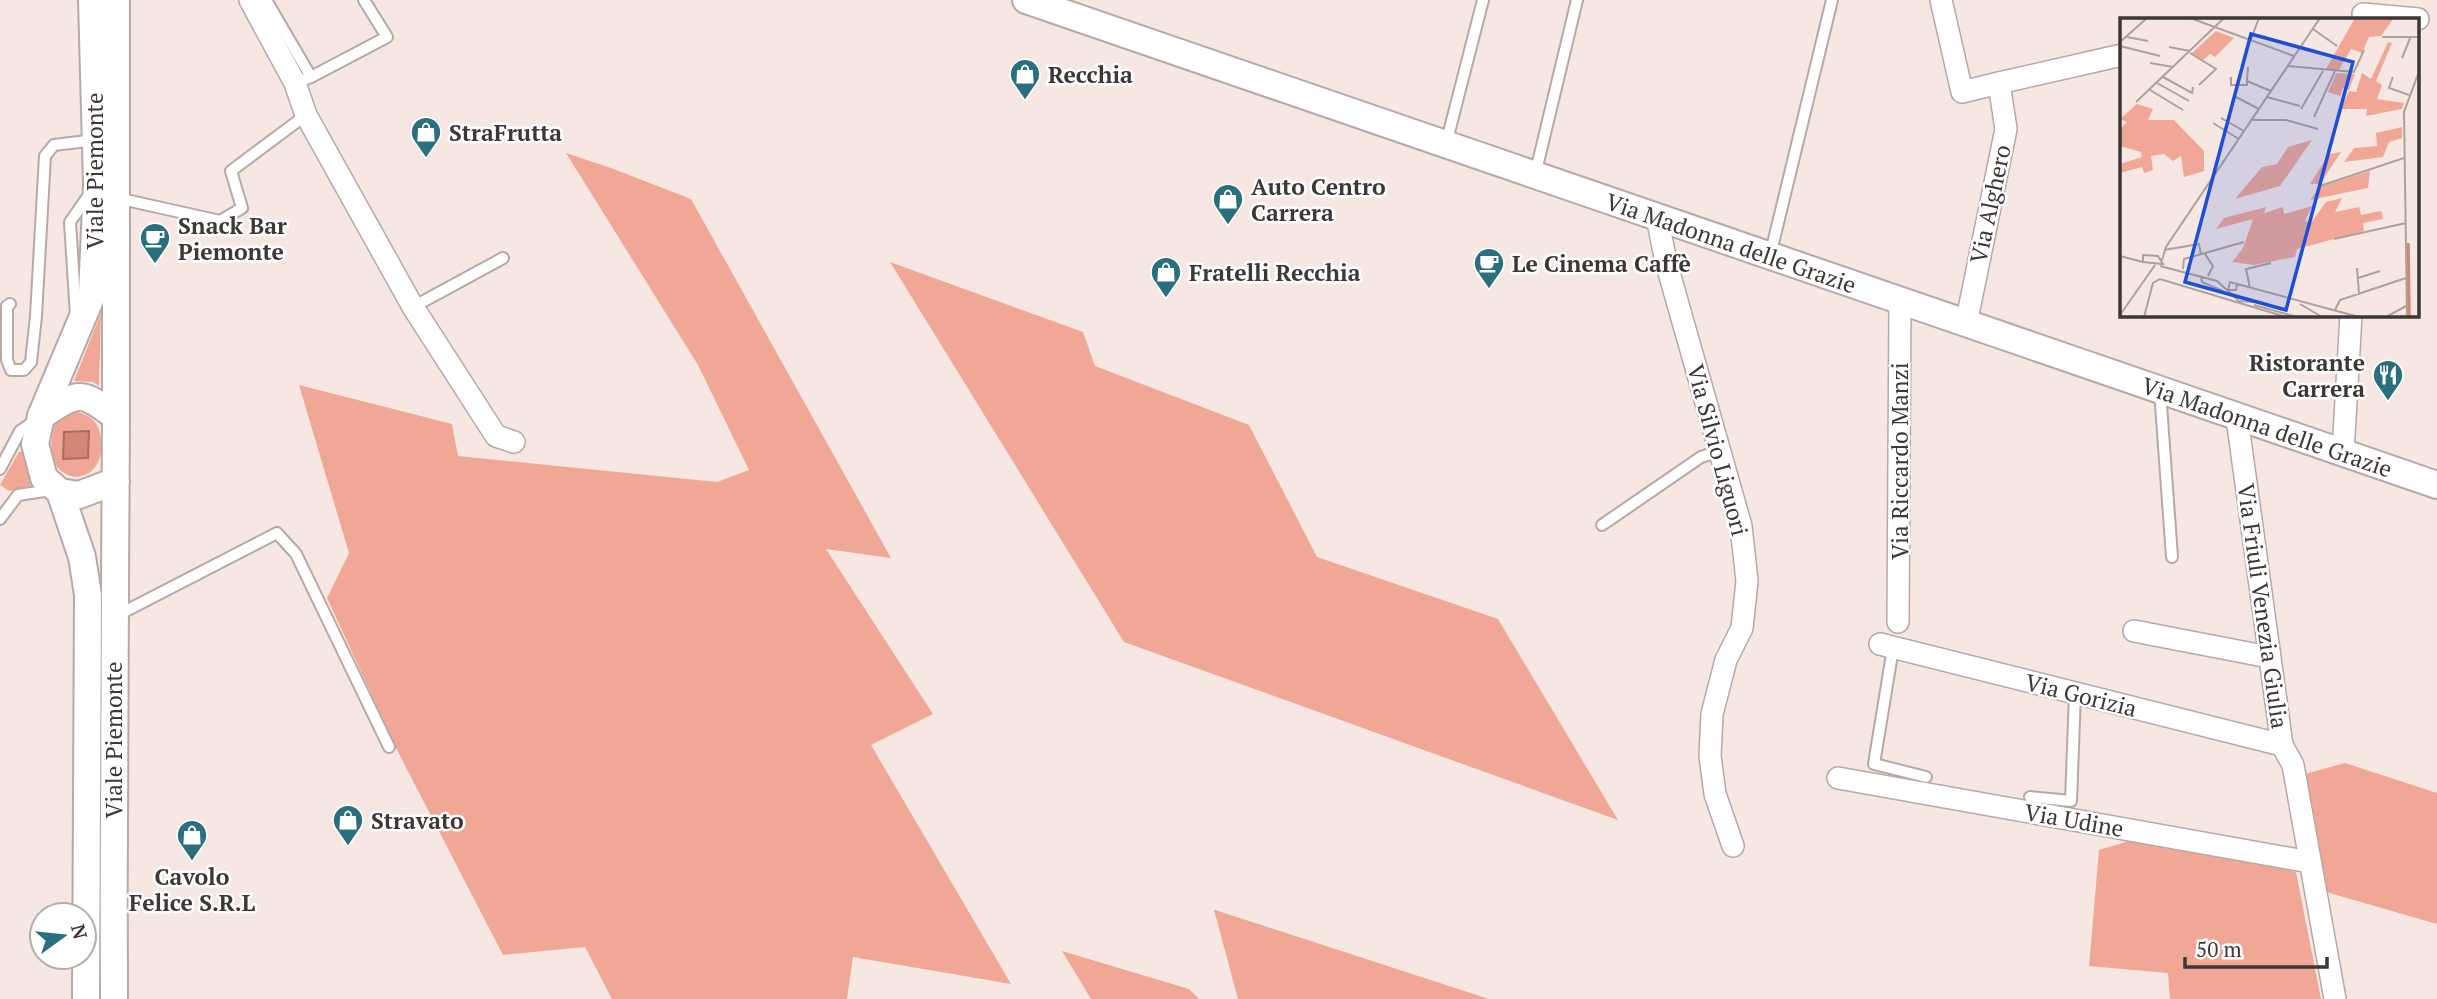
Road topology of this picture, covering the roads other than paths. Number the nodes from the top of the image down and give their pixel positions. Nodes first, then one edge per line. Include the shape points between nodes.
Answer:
1 (92, 0) edge
2 (116, 0) edge
3 (250, 0) edge
4 (265, 0) edge
5 (364, 0) edge
6 (1026, 0) edge
7 (1483, 0) edge
8 (1577, 0) edge
9 (1832, 0) edge
10 (1941, 0) edge
11 (2364, 11) edge
12 (2411, 18) edge
13 (2120, 55) edge
14 (303, 80) junction
15 (1999, 83) junction
16 (306, 115) junction
17 (95, 140) junction
18 (1446, 144) junction
19 (1535, 175) junction
20 (107, 191) junction
21 (1657, 217) junction
22 (1770, 256) junction
23 (503, 258) dead end
24 (1900, 301) junction
25 (10, 304) dead end
26 (413, 307) junction
27 (2351, 317) edge
28 (1966, 324) junction
29 (2160, 391) junction
30 (41, 416) junction
31 (116, 416) junction
32 (2237, 418) junction
33 (514, 442) dead end
34 (1719, 451) junction
35 (2343, 452) junction
36 (0, 469) edge
37 (116, 481) junction
38 (2437, 485) edge
39 (58, 490) junction
40 (0, 519) edge
41 (1602, 525) dead end
42 (2172, 557) dead end
43 (113, 617) junction
44 (1898, 622) dead end
45 (2134, 631) dead end
46 (1886, 646) joint
47 (2269, 657) junction
48 (2075, 693) junction
49 (2281, 745) junction
50 (389, 747) dead end
51 (1926, 777) dead end
52 (1838, 778) dead end
53 (2030, 797) dead end
54 (1733, 846) dead end
55 (2310, 862) junction
56 (86, 999) edge
57 (114, 999) edge
58 (2335, 999) edge

1 - 17 street, Viale Piemonte
2 - 20 street, Viale Piemonte
3 - 14 street
4 - 14 lane
5 - 14 lane via 387,37
6 - 18 street, Via Madonna delle Grazie
7 - 18 lane
8 - 19 lane
9 - 22 lane
10 - 15 street via 1962,92
11 - 12 street
13 - 15 street
14 - 16 street
15 - 28 street, Via Alghero via 2006,129
16 - 20 lane via 231,171 242,208 220,222
16 - 26 street
17 - 20 street, Viale Piemonte
17 - 25 lane via 54,145 45,156 31,362 17,372 7,360
18 - 19 street, Via Madonna delle Grazie
19 - 21 street, Via Madonna delle Grazie
20 - 30 street, Viale Piemonte via 92,295
20 - 31 street, Viale Piemonte
21 - 22 street, Via Madonna delle Grazie
21 - 34 street, Via Silvio Liguori
22 - 24 street, Via Madonna delle Grazie
23 - 26 lane
24 - 28 street, Via Madonna delle Grazie
24 - 44 street, Via Riccardo Manzi
26 - 33 street via 496,436
27 - 35 street
28 - 29 street, Via Madonna delle Grazie
29 - 32 street, Via Madonna delle Grazie
29 - 42 lane
30 - 31 street via 70,397 92,398
30 - 36 lane via 20,431
30 - 39 street, Viale Piemonte via 35,444 44,478
31 - 37 street, Viale Piemonte
32 - 35 street, Via Madonna delle Grazie
32 - 47 street, Via Friuli Venezia Giulia
34 - 41 lane via 1701,457
34 - 54 street, Via Silvio Liguori via 1741,526 1747,581 1742,628 1726,660 1712,714 1714,794
35 - 38 street, Via Madonna delle Grazie
37 - 39 street via 79,495
37 - 43 street, Viale Piemonte
39 - 40 lane via 18,495
39 - 56 street, Viale Piemonte via 82,557 88,595
43 - 50 lane via 277,533 296,554
43 - 57 street, Viale Piemonte
45 - 47 street
46 - 48 street, Via Gorizia
46 - 51 lane via 1874,764
47 - 49 street, Via Friuli Venezia Giulia
48 - 49 street, Via Gorizia
48 - 53 lane via 2071,801
49 - 55 street, Via Friuli Venezia Giulia via 2292,765
52 - 55 street, Via Udine
55 - 58 street, Via Friuli Venezia Giulia

